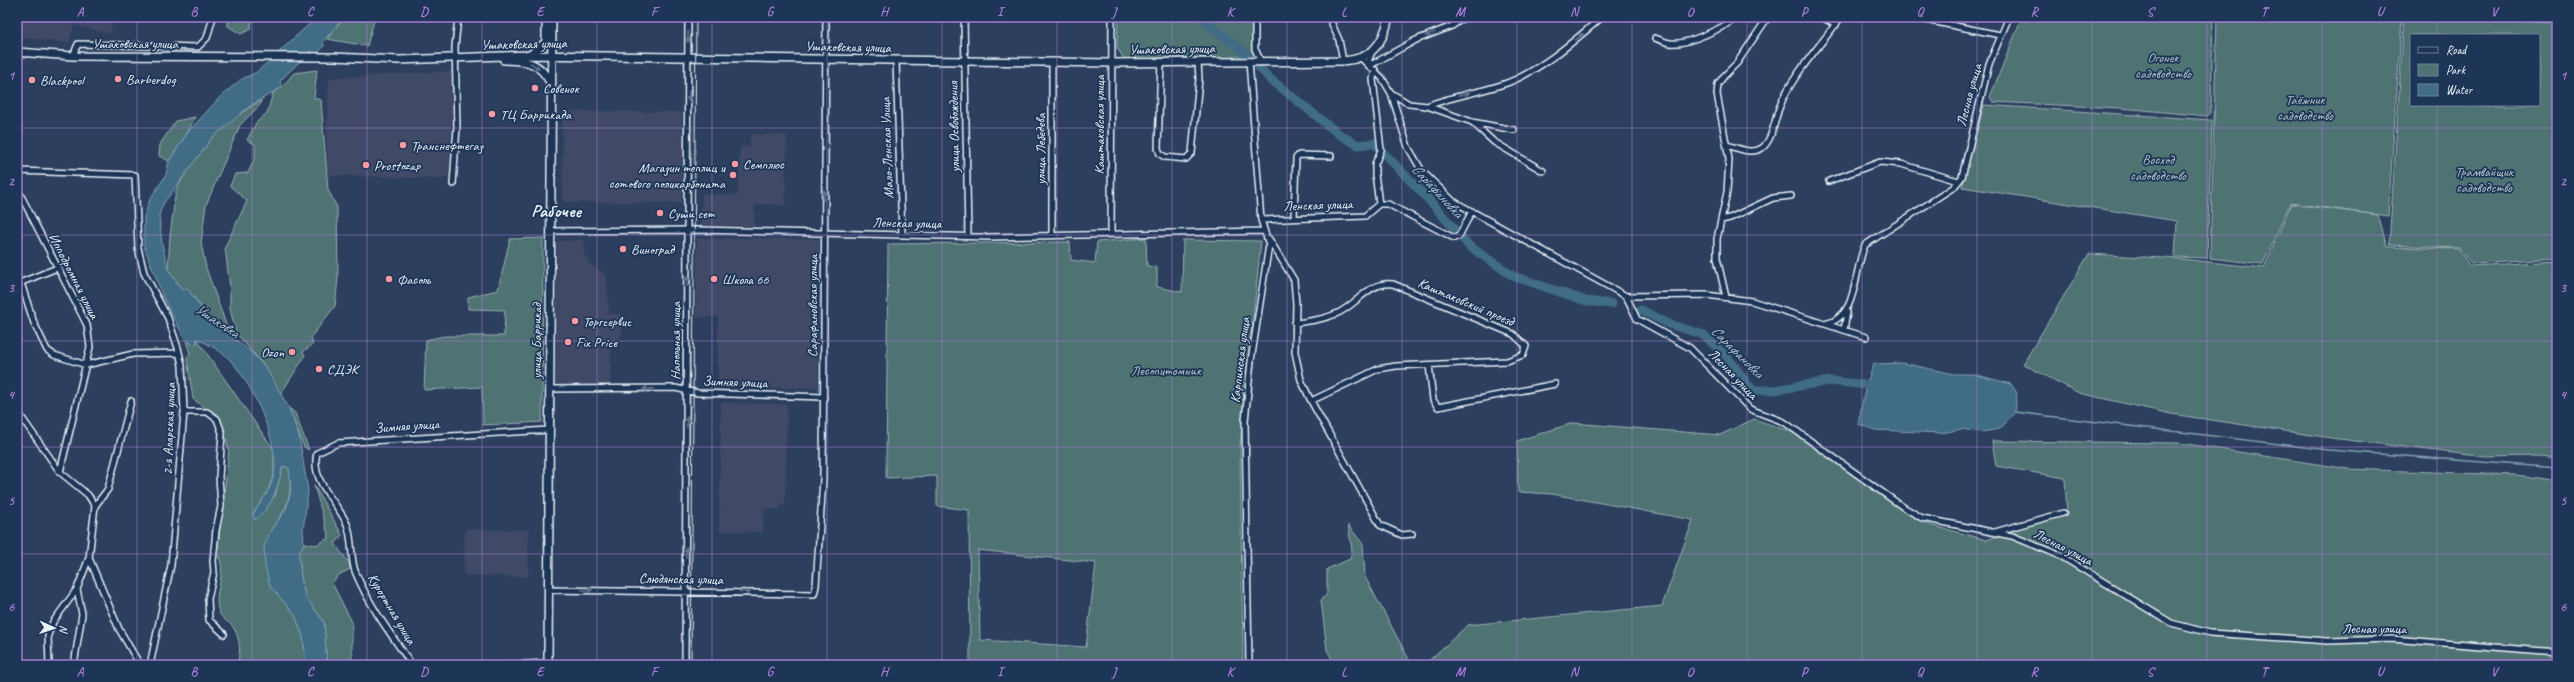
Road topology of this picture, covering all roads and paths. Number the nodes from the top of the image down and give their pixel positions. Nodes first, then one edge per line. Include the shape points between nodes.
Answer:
1 (213, 17) edge
2 (458, 17) edge
3 (546, 17) edge
4 (552, 17) edge
5 (688, 17) edge
6 (826, 17) edge
7 (964, 17) edge
8 (1112, 17) edge
9 (1255, 17) edge
10 (1329, 17) edge
11 (1389, 17) edge
12 (1465, 17) edge
13 (1602, 17) edge
14 (1737, 17) edge
15 (1768, 17) edge
16 (1822, 17) edge
17 (1841, 17) edge
18 (1911, 17) edge
19 (2009, 17) edge
20 (1836, 25) junction
21 (2000, 35) junction
22 (1655, 38) dead end
23 (17, 51) edge
24 (1372, 52) junction
25 (530, 55) junction
26 (73, 56) junction
27 (552, 56) junction
28 (688, 57) junction
29 (456, 59) junction
30 (826, 59) junction
31 (1362, 59) junction
32 (896, 61) junction
33 (965, 61) junction
34 (1343, 61) junction
35 (1052, 62) junction
36 (1161, 62) junction
37 (1198, 62) junction
38 (1249, 62) junction
39 (1261, 62) junction
40 (1111, 63) junction
41 (1369, 66) junction
42 (1375, 70) junction
43 (552, 84) junction
44 (1391, 94) junction
45 (1427, 106) junction
46 (1472, 122) junction
47 (1514, 130) dead end
48 (1727, 145) junction
49 (1330, 156) dead end
50 (17, 171) edge
51 (1543, 171) dead end
52 (1829, 181) dead end
53 (1958, 181) junction
54 (453, 184) dead end
55 (17, 188) edge
56 (1791, 196) dead end
57 (1378, 204) junction
58 (1472, 211) junction
59 (1294, 218) junction
60 (1261, 220) junction
61 (1721, 220) junction
62 (687, 230) junction
63 (550, 231) junction
64 (1264, 231) junction
65 (1111, 233) junction
66 (824, 234) junction
67 (902, 235) junction
68 (968, 236) junction
69 (1052, 236) junction
70 (1268, 238) junction
71 (57, 268) junction
72 (19, 284) edge
73 (1626, 296) junction
74 (1726, 298) junction
75 (1847, 312) junction
76 (1295, 323) junction
77 (1825, 324) junction
78 (1844, 330) junction
79 (1866, 337) dead end
80 (179, 353) junction
81 (86, 365) junction
82 (1430, 365) junction
83 (1555, 384) dead end
84 (549, 389) junction
85 (687, 390) junction
86 (824, 397) junction
87 (131, 401) dead end
88 (1311, 401) junction
89 (17, 411) edge
90 (184, 412) junction
91 (549, 430) junction
92 (317, 453) joint
93 (60, 472) junction
94 (95, 506) junction
95 (2063, 513) dead end
96 (1994, 532) junction
97 (1412, 534) dead end
98 (89, 558) junction
99 (77, 590) junction
100 (548, 590) junction
101 (685, 591) junction
102 (814, 594) joint
103 (224, 634) dead end
104 (2557, 652) edge
105 (548, 664) edge
106 (49, 665) edge
107 (74, 665) edge
108 (140, 665) edge
109 (150, 665) edge
110 (412, 665) edge
111 (508, 665) edge
112 (685, 665) edge
113 (1249, 665) edge

1 - 26 street via 207,38 198,47 78,44
2 - 29 street
3 - 25 main road via 546,42
4 - 27 main road, улица Баррикад
5 -> 28 street, Напольная улица
6 - 30 street, Сарафановская улица
7 - 33 street, улица Освобождения
8 - 40 street, Каштаковская улица
9 - 39 street via 1255,49
10 - 34 street via 1339,40
11 - 24 main road via 1381,40
12 -> 41 street via 1452,26 1416,40
45 -> 13 street via 1448,97 1504,84 1547,61
14 - 22 street via 1680,43
15 - 48 street via 1737,63 1718,84 1717,94
16 - 20 street
17 - 20 street
18 - 21 street
19 - 21 street, Лесная улица
20 - 48 street via 1786,95 1768,143 1752,151
21 - 53 street, Лесная улица via 1989,64 1962,177
23 - 26 main road, Ушаковская улица
24 - 31 main road
24 - 41 street
25 - 27 main road, Ушаковская улица
25 - 29 main road, Ушаковская улица
26 - 29 main road, Ушаковская улица
27 - 28 main road, Ушаковская улица
27 - 43 main road, улица Баррикад
28 - 30 main road, Ушаковская улица
28 -> 62 street, Напольная улица
29 -> 43 main road via 529,62 545,72
29 - 54 street via 457,127
30 - 32 main road, Ушаковская улица
66 -> 30 street, Сарафановская улица
31 - 34 main road, Ушаковская улица
31 - 41 street
32 - 33 main road, Ушаковская улица
32 - 67 street, Мало-Ленская Улица
33 - 35 main road, Ушаковская улица
33 - 68 street, улица Освобождения
34 - 39 main road, Ушаковская улица
35 - 40 main road, Ушаковская улица
35 - 69 street, улица Лебедева
36 - 37 main road, Ушаковская улица
36 - 37 street via 1158,148 1160,154 1165,157 1186,158 1192,153 1199,79
36 - 40 main road, Ушаковская улица
37 - 38 main road, Ушаковская улица
38 - 39 main road, Ушаковская улица
38 - 60 street
40 - 65 street, Каштаковская улица
41 - 42 street
42 - 44 street
42 - 57 street via 1373,79 1381,150 1375,164
43 - 63 main road, улица Баррикад
44 - 45 street via 1409,104
44 - 58 street via 1408,147 1422,171 1453,201
45 - 46 street
46 - 47 street
46 - 51 street via 1494,142
48 - 61 street via 1727,192
49 - 59 street via 1299,155 1296,158
50 - 80 street, 2-я Аларская улица via 135,175 136,230 144,273 168,318
52 - 53 street via 1880,162 1901,164
53 - 75 street, Лесная улица via 1954,187 1912,216 1865,245
55 - 71 street, Ипподромная улица
56 - 61 street via 1773,198
57 - 58 street via 1388,204 1450,237 1460,235
57 - 59 street, Ленская улица via 1365,216
58 - 73 street
59 - 60 street, Ленская улица
60 - 64 street
61 - 74 street via 1717,238 1718,258
62 - 63 street, Ленская улица
62 - 66 street, Ленская улица
85 -> 62 street, Напольная улица
63 - 84 main road, улица Баррикад
64 - 65 street, Ленская улица
64 - 70 street
65 - 69 street, Ленская улица
66 - 67 street, Ленская улица
66 - 86 street, Сарафановская улица
67 - 68 street, Ленская улица
68 - 69 street, Ленская улица
70 - 76 street via 1294,280
70 - 113 street, Карпинская улица via 1250,361 1245,421
71 - 72 street
71 - 81 street, Ипподромная улица via 87,325 90,347
72 - 81 street via 47,350 54,355
73 - 74 street via 1654,294
73 - 96 street, Лесная улица via 1637,319 1690,348 1750,409 1784,422 1922,518
74 - 77 street via 1752,301
75 - 77 street via 1834,322
75 - 78 street, Лесная улица
76 - 82 street, Каштаковский проезд via 1318,320 1341,311 1376,285 1393,284 1513,334 1526,346 1523,355 1507,361
76 - 88 street via 1294,352 1301,380
77 - 78 street
78 - 79 street
80 - 81 street via 132,354
80 - 90 street, 2-я Аларская улица
81 - 93 street, Ипподромная улица
82 - 83 street via 1433,400 1438,407
82 - 88 street, Каштаковский проезд via 1378,369
85 -> 84 street, Зимняя улица
84 - 91 main road, улица Баррикад
85 - 86 street, Зимняя улица via 698,393
101 -> 85 street, Напольная улица
86 - 102 street, Сарафановская улица via 823,479
87 - 94 street via 108,489
88 - 97 street via 1380,525 1402,535
89 - 93 street
90 - 103 street via 207,412 217,419 222,433 219,477 221,506 216,530 214,572 208,599 209,620
90 - 109 street, 2-я Аларская улица via 172,565
91 - 92 street, Зимняя улица via 338,443
91 - 100 main road, улица Баррикад
92 - 110 street, Курортная улица via 314,464 322,486 346,523 353,547 355,570 367,595
93 - 94 street via 88,495
94 - 98 street
95 - 96 street
96 - 104 street, Лесная улица via 2012,536 2061,556 2171,623 2210,633 2328,641 2392,639
98 - 99 street
98 - 108 street via 119,629
99 - 106 street via 53,622 48,635
99 - 107 street via 82,614
100 -> 101 street, Слюдянская улица
100 - 105 main road, улица Баррикад
101 -> 102 street, Слюдянская улица
101 - 112 street, Напольная улица
105 - 111 street

